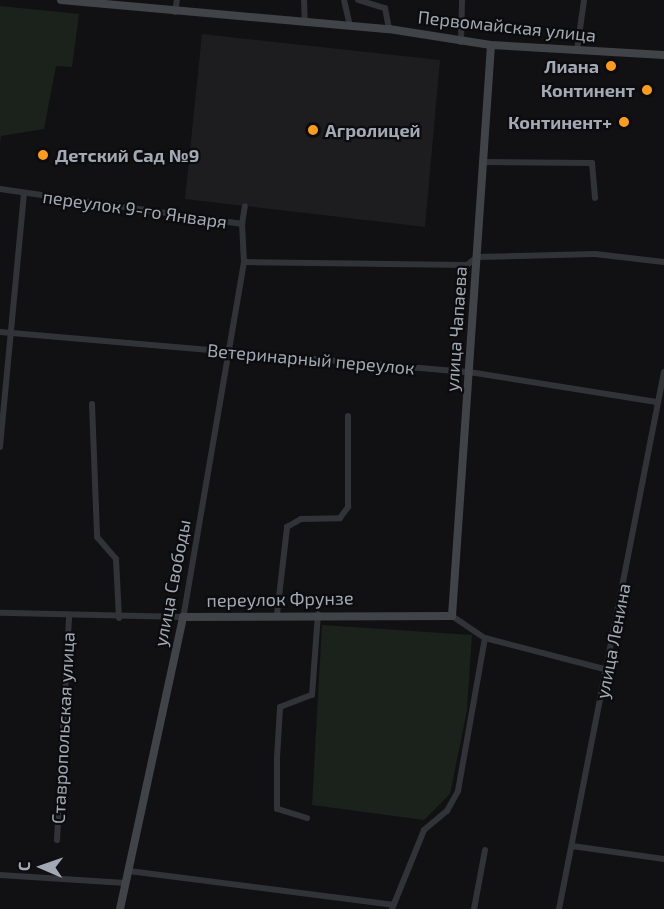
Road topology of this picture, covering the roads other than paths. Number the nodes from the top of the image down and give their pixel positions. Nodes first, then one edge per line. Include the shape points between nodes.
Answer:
1 (61, 0) edge
2 (177, 0) edge
3 (304, 0) edge
4 (344, 0) edge
5 (358, 0) edge
6 (462, 0) edge
7 (584, 0) edge
8 (175, 12) junction
9 (305, 24) junction
10 (350, 26) junction
11 (389, 29) junction
12 (461, 42) junction
13 (491, 45) junction
14 (577, 50) junction
15 (664, 55) edge
16 (483, 162) junction
17 (0, 189) edge
18 (24, 193) junction
19 (595, 198) dead end
20 (245, 206) dead end
21 (242, 224) junction
22 (477, 257) junction
23 (244, 262) junction
24 (664, 262) edge
25 (0, 332) edge
26 (10, 332) junction
27 (231, 353) junction
28 (469, 372) junction
29 (664, 372) edge
30 (657, 402) junction
31 (92, 404) dead end
32 (348, 416) dead end
33 (655, 420) junction
34 (664, 421) edge
35 (0, 447) edge
36 (0, 613) edge
37 (277, 614) junction
38 (318, 614) junction
39 (69, 616) junction
40 (452, 616) junction
41 (183, 617) junction
42 (119, 618) junction
43 (485, 638) junction
44 (608, 670) junction
45 (307, 818) dead end
46 (57, 840) dead end
47 (572, 846) junction
48 (485, 850) dead end
49 (664, 859) edge
50 (129, 871) junction
51 (0, 875) edge
52 (126, 883) junction
53 (370, 907) edge
54 (392, 907) edge
55 (120, 909) edge
56 (474, 909) edge
57 (559, 909) edge

1 - 8 main road, Первомайская улица
2 - 8 street
3 - 9 street
4 - 10 street
5 - 11 street via 385,8
6 - 12 street
7 - 14 street
8 - 9 main road, Первомайская улица
9 - 10 main road, Первомайская улица
10 - 11 main road, Первомайская улица
11 - 12 main road, Первомайская улица
12 - 13 main road, Первомайская улица
13 - 14 main road, Первомайская улица
13 - 16 main road, улица Чапаева
14 - 15 main road, Первомайская улица
16 - 19 street via 592,163
16 - 22 main road, улица Чапаева
17 - 18 street, переулок 9-го Января
18 - 21 street, переулок 9-го Января
18 - 26 street
20 - 21 street
21 - 23 street, переулок 9-го Января
22 - 23 street via 467,265
22 - 24 street via 595,254
22 - 28 main road, улица Чапаева
23 - 27 street, улица Свободы
25 - 26 street, Ветеринарный переулок
26 - 27 street, Ветеринарный переулок
26 - 35 street
27 - 28 street, Ветеринарный переулок
27 - 41 street, улица Свободы
28 - 30 street, Ветеринарный переулок
28 - 40 main road, улица Чапаева
29 - 30 street, улица Ленина
30 - 33 street, улица Ленина
31 - 42 street via 97,537 116,559
32 - 37 street via 348,507 340,518 301,519 287,526
33 - 34 street
33 - 44 street, улица Ленина
36 - 39 street, переулок Фрунзе
37 - 38 main road, переулок Фрунзе
37 - 41 main road, переулок Фрунзе
38 - 40 main road, переулок Фрунзе
38 - 45 street via 312,695 280,707 277,809
39 - 42 street, переулок Фрунзе
39 - 46 street, Ставропольская улица
40 - 43 street
41 - 42 street, переулок Фрунзе
41 - 50 main road, улица Свободы
43 - 44 street
43 - 54 street via 458,792 447,812 424,830
44 - 47 street, улица Ленина
47 - 49 street
47 - 57 street, улица Ленина
48 - 56 street
50 - 52 main road, улица Свободы
50 - 53 street
51 - 52 street
52 - 55 main road, улица Свободы
53 - 54 street

